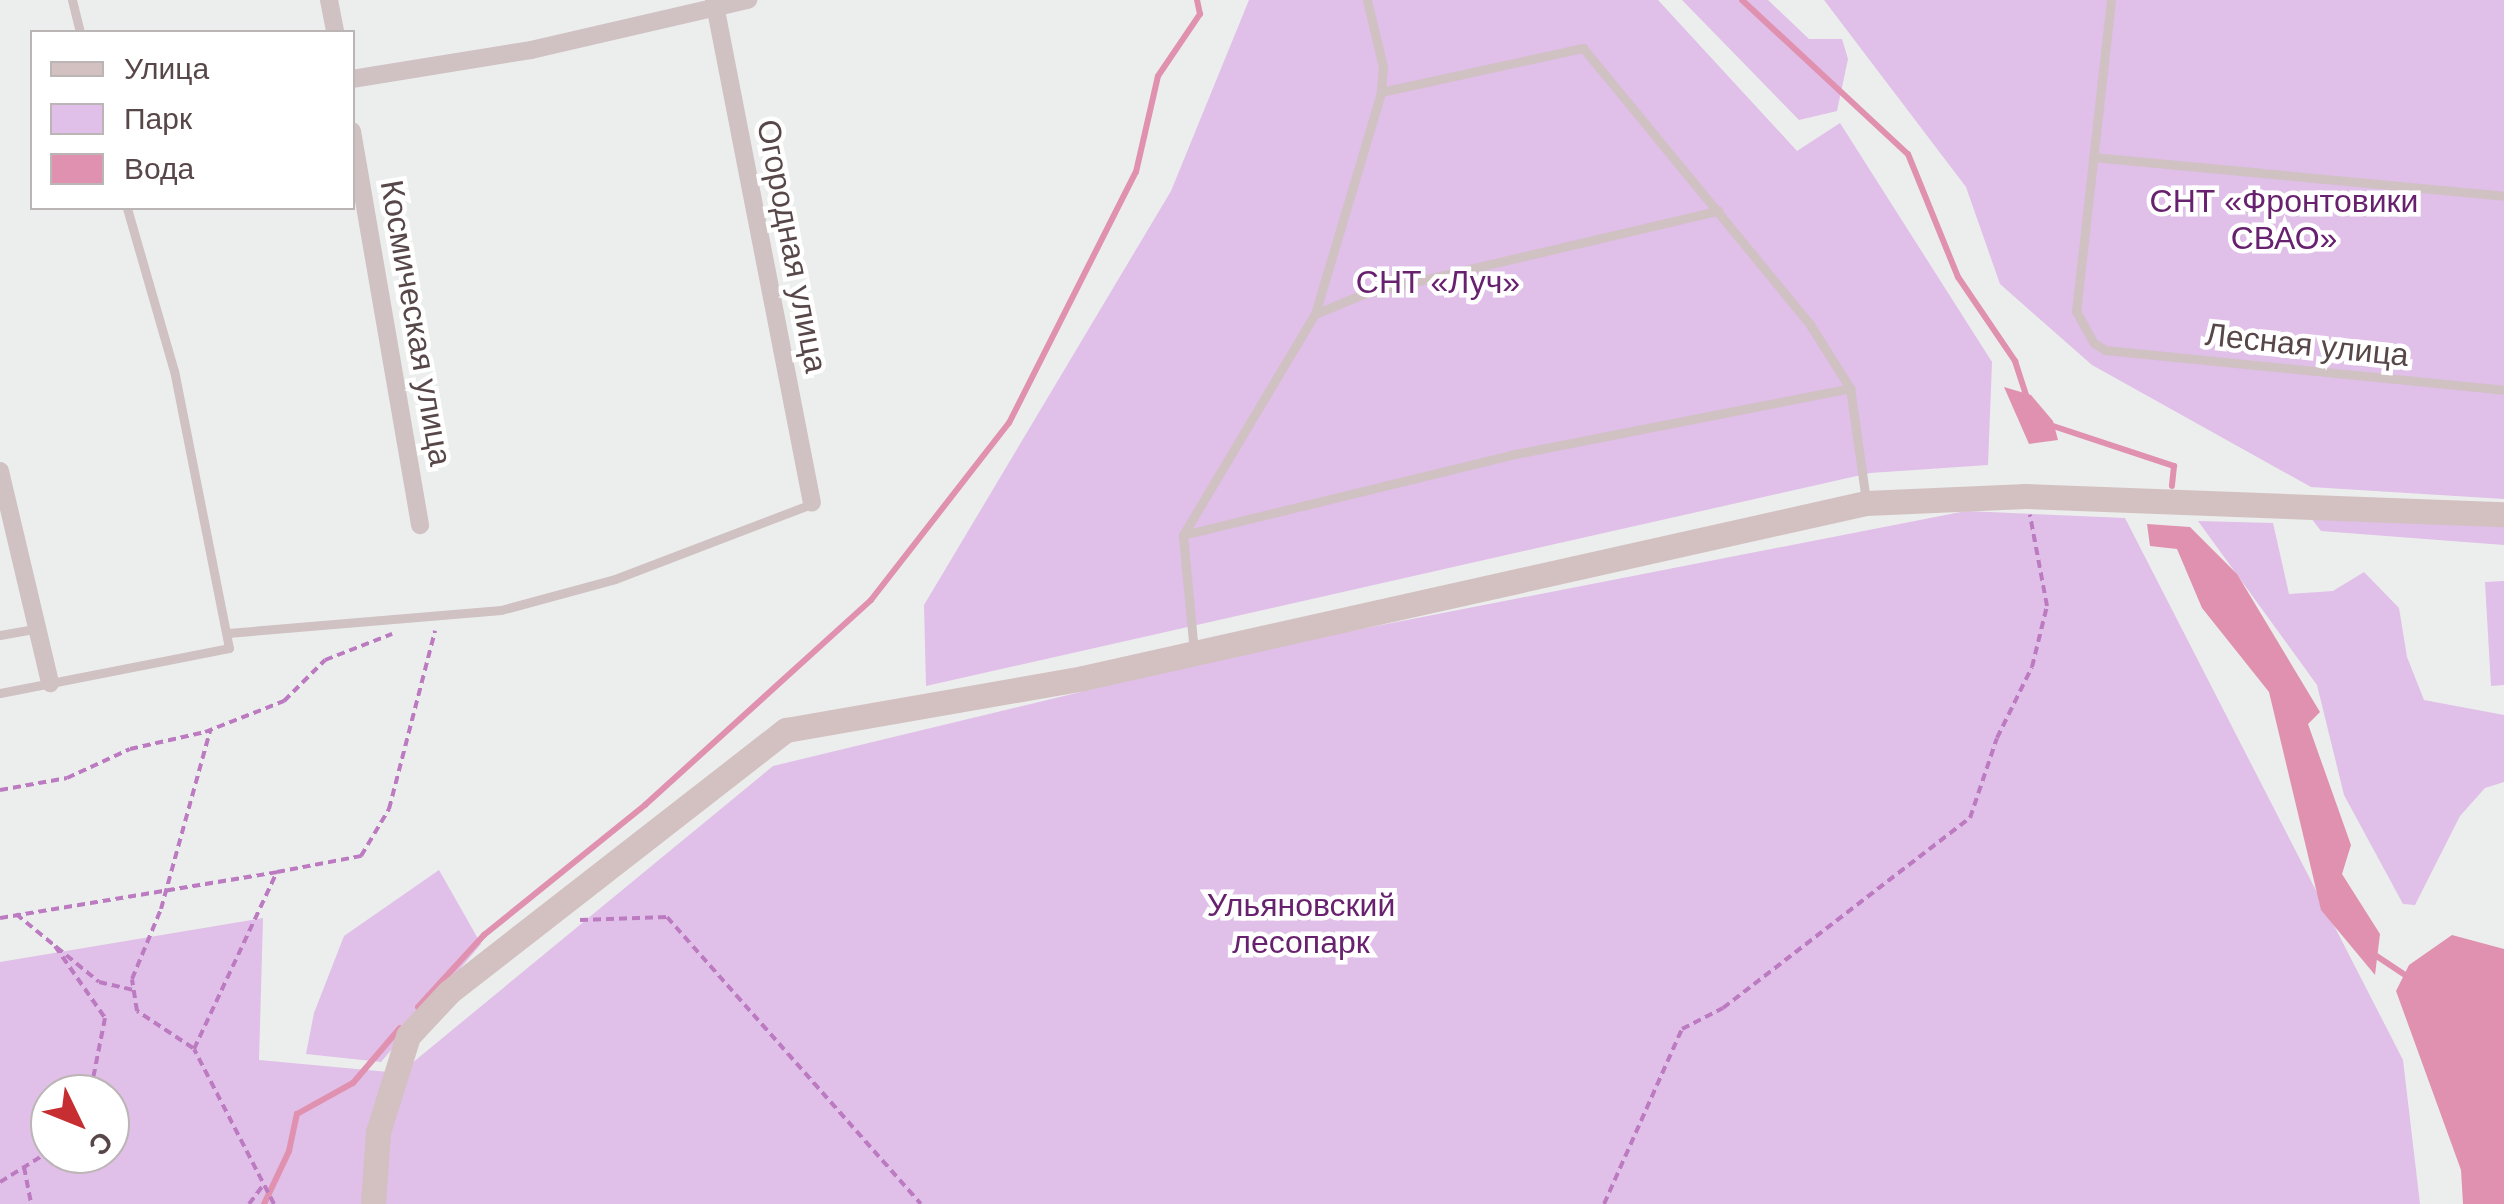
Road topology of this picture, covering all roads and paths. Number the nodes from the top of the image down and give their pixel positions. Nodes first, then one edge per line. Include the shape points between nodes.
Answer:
1 (72, 0) edge
2 (329, 0) edge
3 (748, 0) edge
4 (1367, 0) edge
5 (2112, 0) edge
6 (714, 4) edge
7 (80, 30) edge
8 (335, 30) edge
9 (355, 79) edge
10 (1381, 92) junction
11 (355, 148) edge
12 (2093, 157) junction
13 (2504, 196) edge
14 (128, 210) edge
15 (1718, 210) junction
16 (1315, 314) junction
17 (1850, 388) junction
18 (2504, 390) edge
19 (0, 471) edge
20 (2026, 496) junction
21 (1866, 503) junction
22 (812, 504) joint
23 (2504, 514) edge
24 (420, 525) dead end
25 (1183, 535) junction
26 (438, 616) junction
27 (34, 629) junction
28 (228, 633) junction
29 (0, 635) edge
30 (1194, 654) junction
31 (50, 684) junction
32 (0, 693) edge
33 (210, 730) junction
34 (0, 790) edge
35 (277, 872) junction
36 (166, 893) junction
37 (16, 914) junction
38 (0, 918) edge
39 (574, 920) dead end
40 (55, 946) junction
41 (134, 990) junction
42 (194, 1048) junction
43 (94, 1074) edge
44 (30, 1163) edge
45 (24, 1167) junction
46 (0, 1182) edge
47 (264, 1184) junction
48 (31, 1204) edge
49 (249, 1204) edge
50 (274, 1204) edge
51 (373, 1204) edge
52 (921, 1204) edge
53 (1604, 1204) edge

1 - 7 lane
2 - 8 street
3 - 6 street
4 - 10 lane via 1384,66
5 - 12 lane
6 - 9 street via 531,50
6 - 22 street, Огородная улица
10 - 15 lane via 1583,48
10 - 16 lane
11 - 24 street, Космическая улица
12 - 13 lane
12 - 18 lane, Лесная улица via 2076,311 2082,330 2104,350
14 - 28 lane via 174,371
15 - 16 lane via 1363,294
15 - 17 lane via 1809,323
16 - 25 lane
17 - 21 lane
17 - 25 lane via 1510,455
19 - 27 street
20 - 21 street
20 - 23 street
20 - 53 path via 2047,606 2032,667 1997,738 1970,818 1723,1008 1682,1029
21 - 30 street
22 - 26 lane via 615,579 500,610
25 - 30 lane
26 - 28 lane
26 - 33 path via 325,660 284,702
26 - 35 path via 406,762 361,856
27 - 29 lane
27 - 31 street
28 - 31 lane via 229,648
30 - 51 street via 786,730 478,969 408,1036 378,1132
31 - 32 lane
33 - 34 path via 130,749 67,778
33 - 36 path
35 - 36 path
35 - 42 path
36 - 37 path
36 - 41 path
37 - 38 path
37 - 40 path
39 - 52 path via 667,917
40 - 41 path via 99,982
40 - 43 path via 105,1018
41 - 42 path via 137,1012
42 - 47 path
44 - 45 path
45 - 46 path
45 - 48 path
47 - 49 path
47 - 50 path

